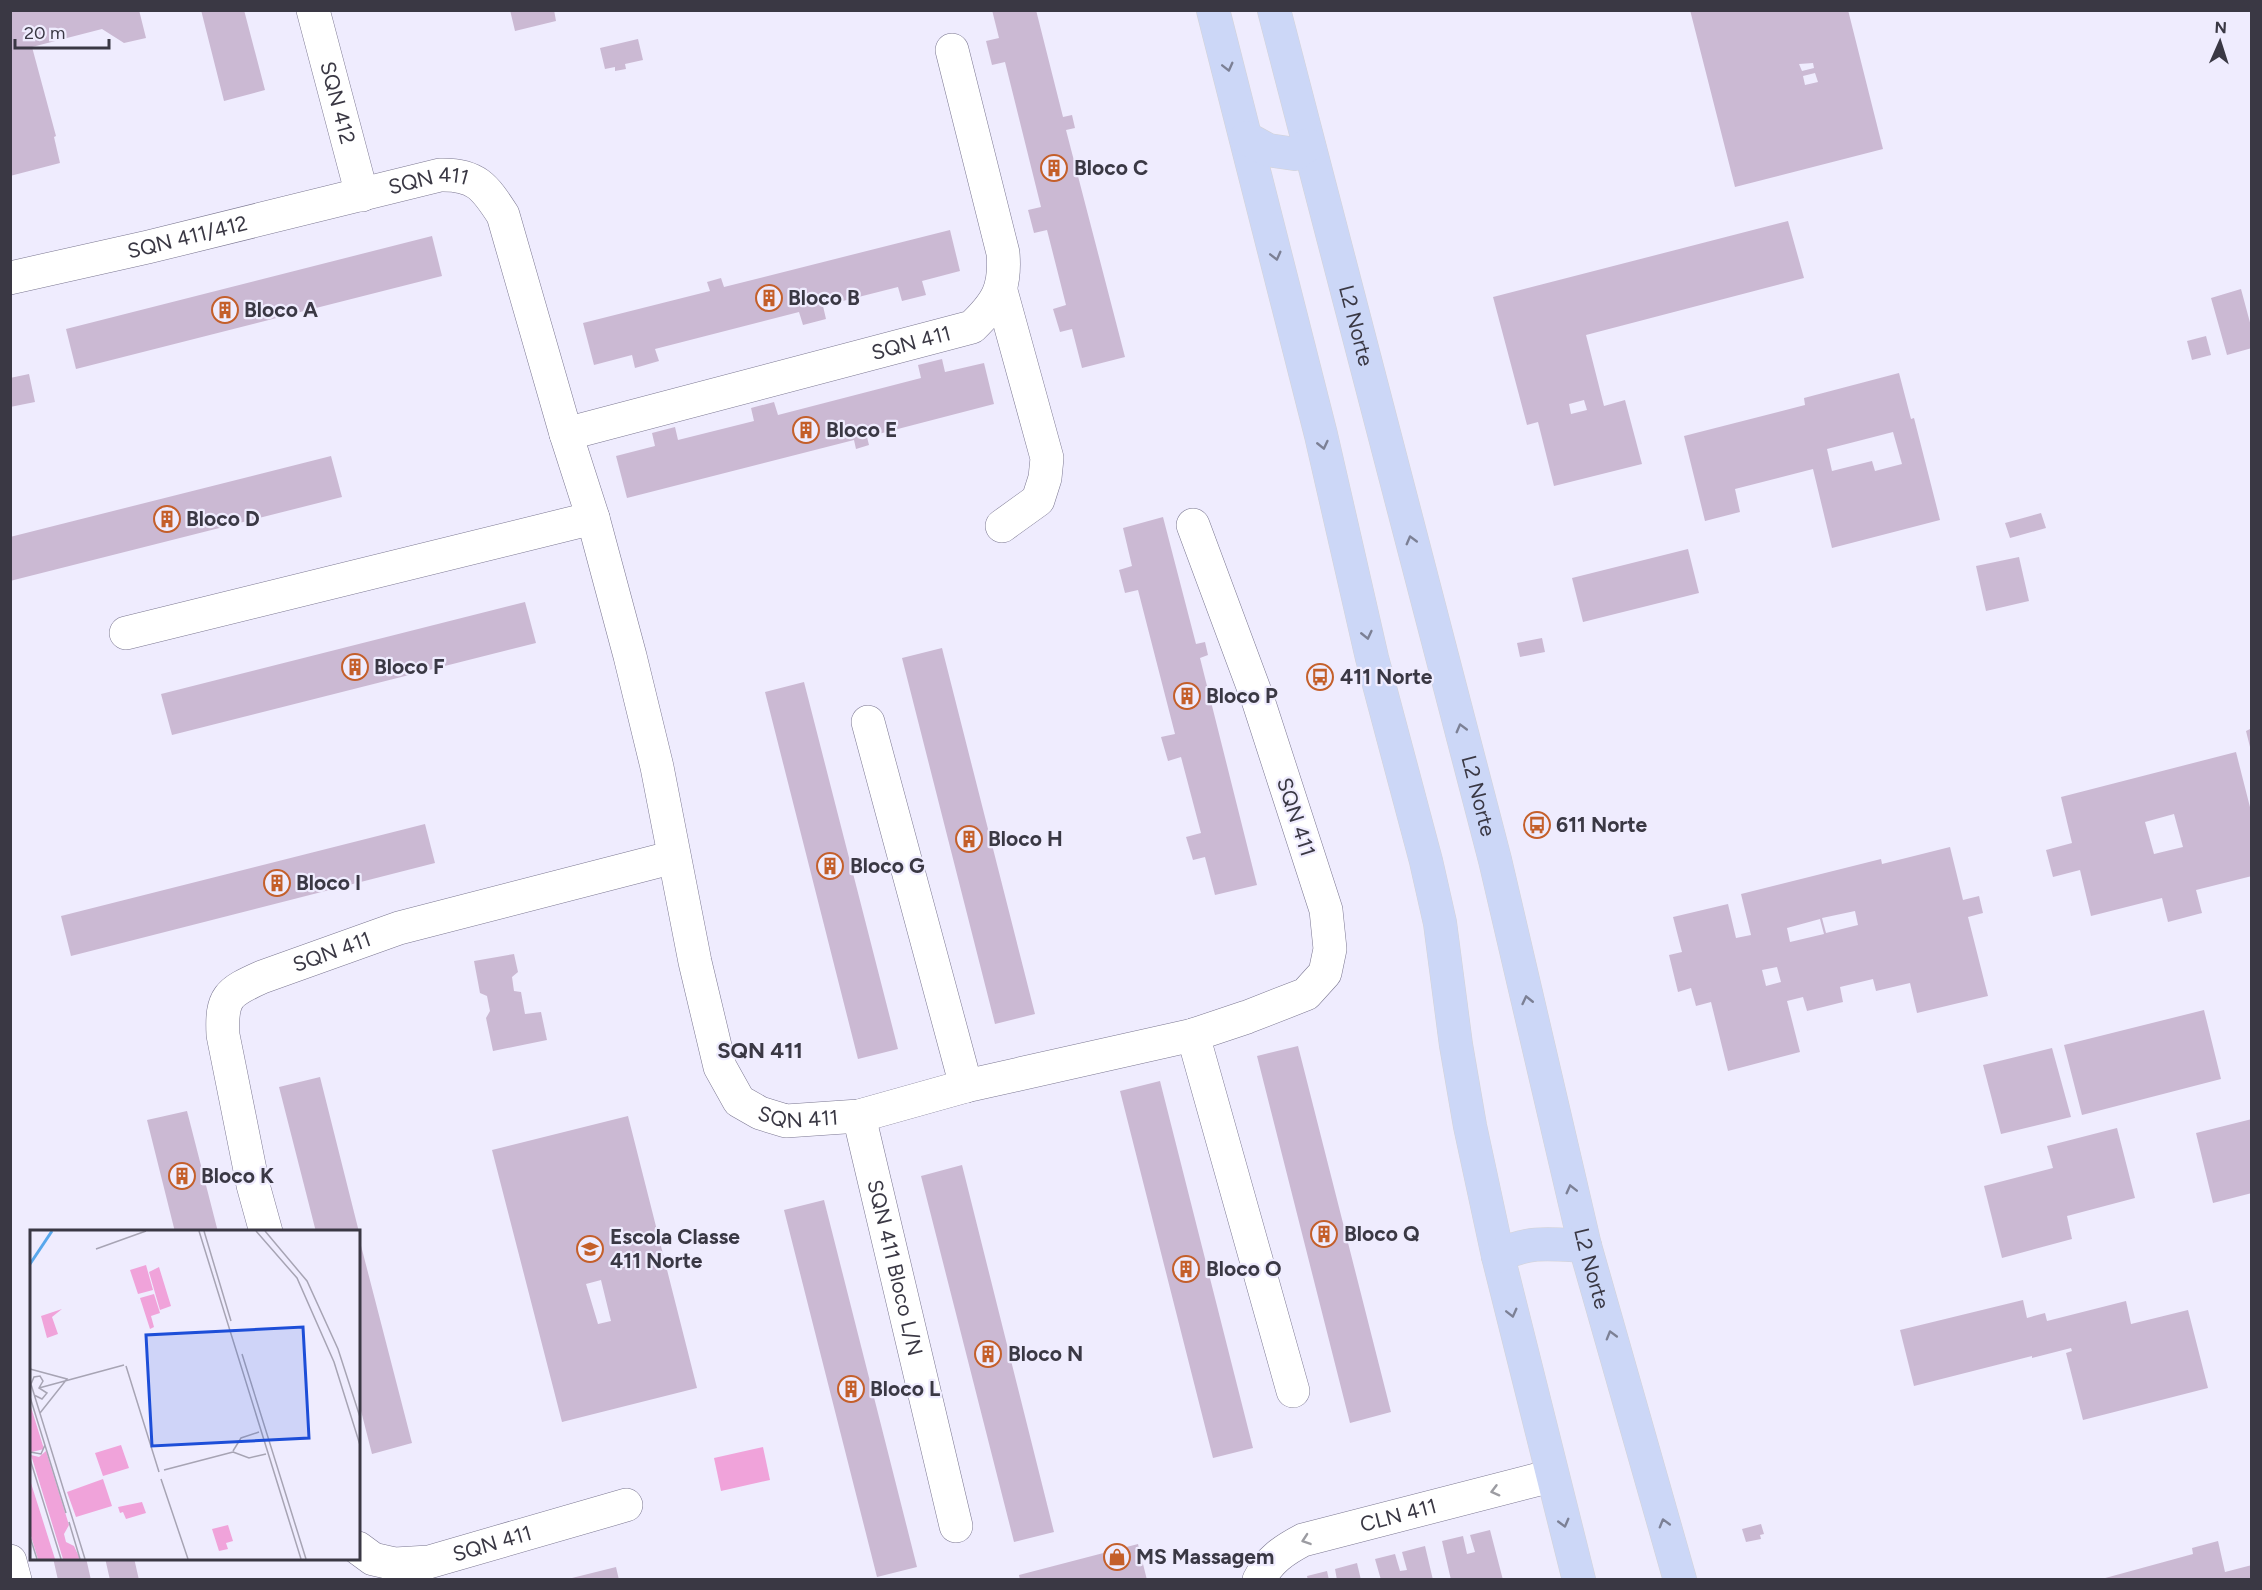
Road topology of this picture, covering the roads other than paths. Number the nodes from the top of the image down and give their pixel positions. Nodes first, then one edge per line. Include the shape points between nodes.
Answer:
1 (313, 10) edge
2 (1213, 10) edge
3 (1274, 10) edge
4 (952, 50) dead end
5 (1246, 138) junction
6 (1308, 145) junction
7 (362, 195) junction
8 (10, 278) edge
9 (1001, 291) junction
10 (566, 434) junction
11 (593, 518) junction
12 (1193, 525) dead end
13 (1002, 526) dead end
14 (126, 633) dead end
15 (868, 722) dead end
16 (674, 857) junction
17 (1192, 1035) junction
18 (966, 1086) junction
19 (859, 1116) junction
20 (265, 1230) edge
21 (1585, 1246) junction
22 (1498, 1256) junction
23 (1293, 1391) dead end
24 (1551, 1476) junction
25 (626, 1505) dead end
26 (956, 1526) dead end
27 (360, 1549) edge
28 (10, 1561) edge
29 (15, 1580) edge
30 (1259, 1580) edge
31 (1578, 1580) edge
32 (1680, 1580) edge

1 - 7 street, SQN 412
2 -> 5 main road
3 - 6 main road, L2 Norte
4 - 9 street via 1002,253 1005,273
5 - 6 main road via 1268,150 1294,154
5 -> 22 main road via 1440,923 1470,1126
21 -> 6 main road, L2 Norte via 1495,860
7 - 8 street, SQN 411/412
7 - 10 street, SQN 411 via 440,175 472,179 489,193 503,215
9 - 10 street, SQN 411 via 989,311 972,327
9 - 13 street via 1047,458 1038,500
10 - 11 street, SQN 411
11 - 14 street
11 - 16 street, SQN 411 via 657,767
12 - 17 street, SQN 411 via 1294,810 1326,910 1330,949 1325,973 1306,994
15 - 18 street
16 - 19 street, SQN 411 via 720,1067 739,1101 786,1121
16 - 20 street, SQN 411 via 399,928 240,986 226,999 223,1035
17 - 18 street, SQN 411
17 - 23 street
18 - 19 street, SQN 411
19 - 26 street, SQN 411 Bloco L/N
21 - 22 main road via 1545,1243 1514,1248
32 -> 21 main road, L2 Norte
22 -> 24 main road
24 -> 30 street, CLN 411 via 1303,1540 1274,1558
24 -> 31 main road
25 - 27 street, SQN 411 via 429,1562 394,1564
28 - 29 street

